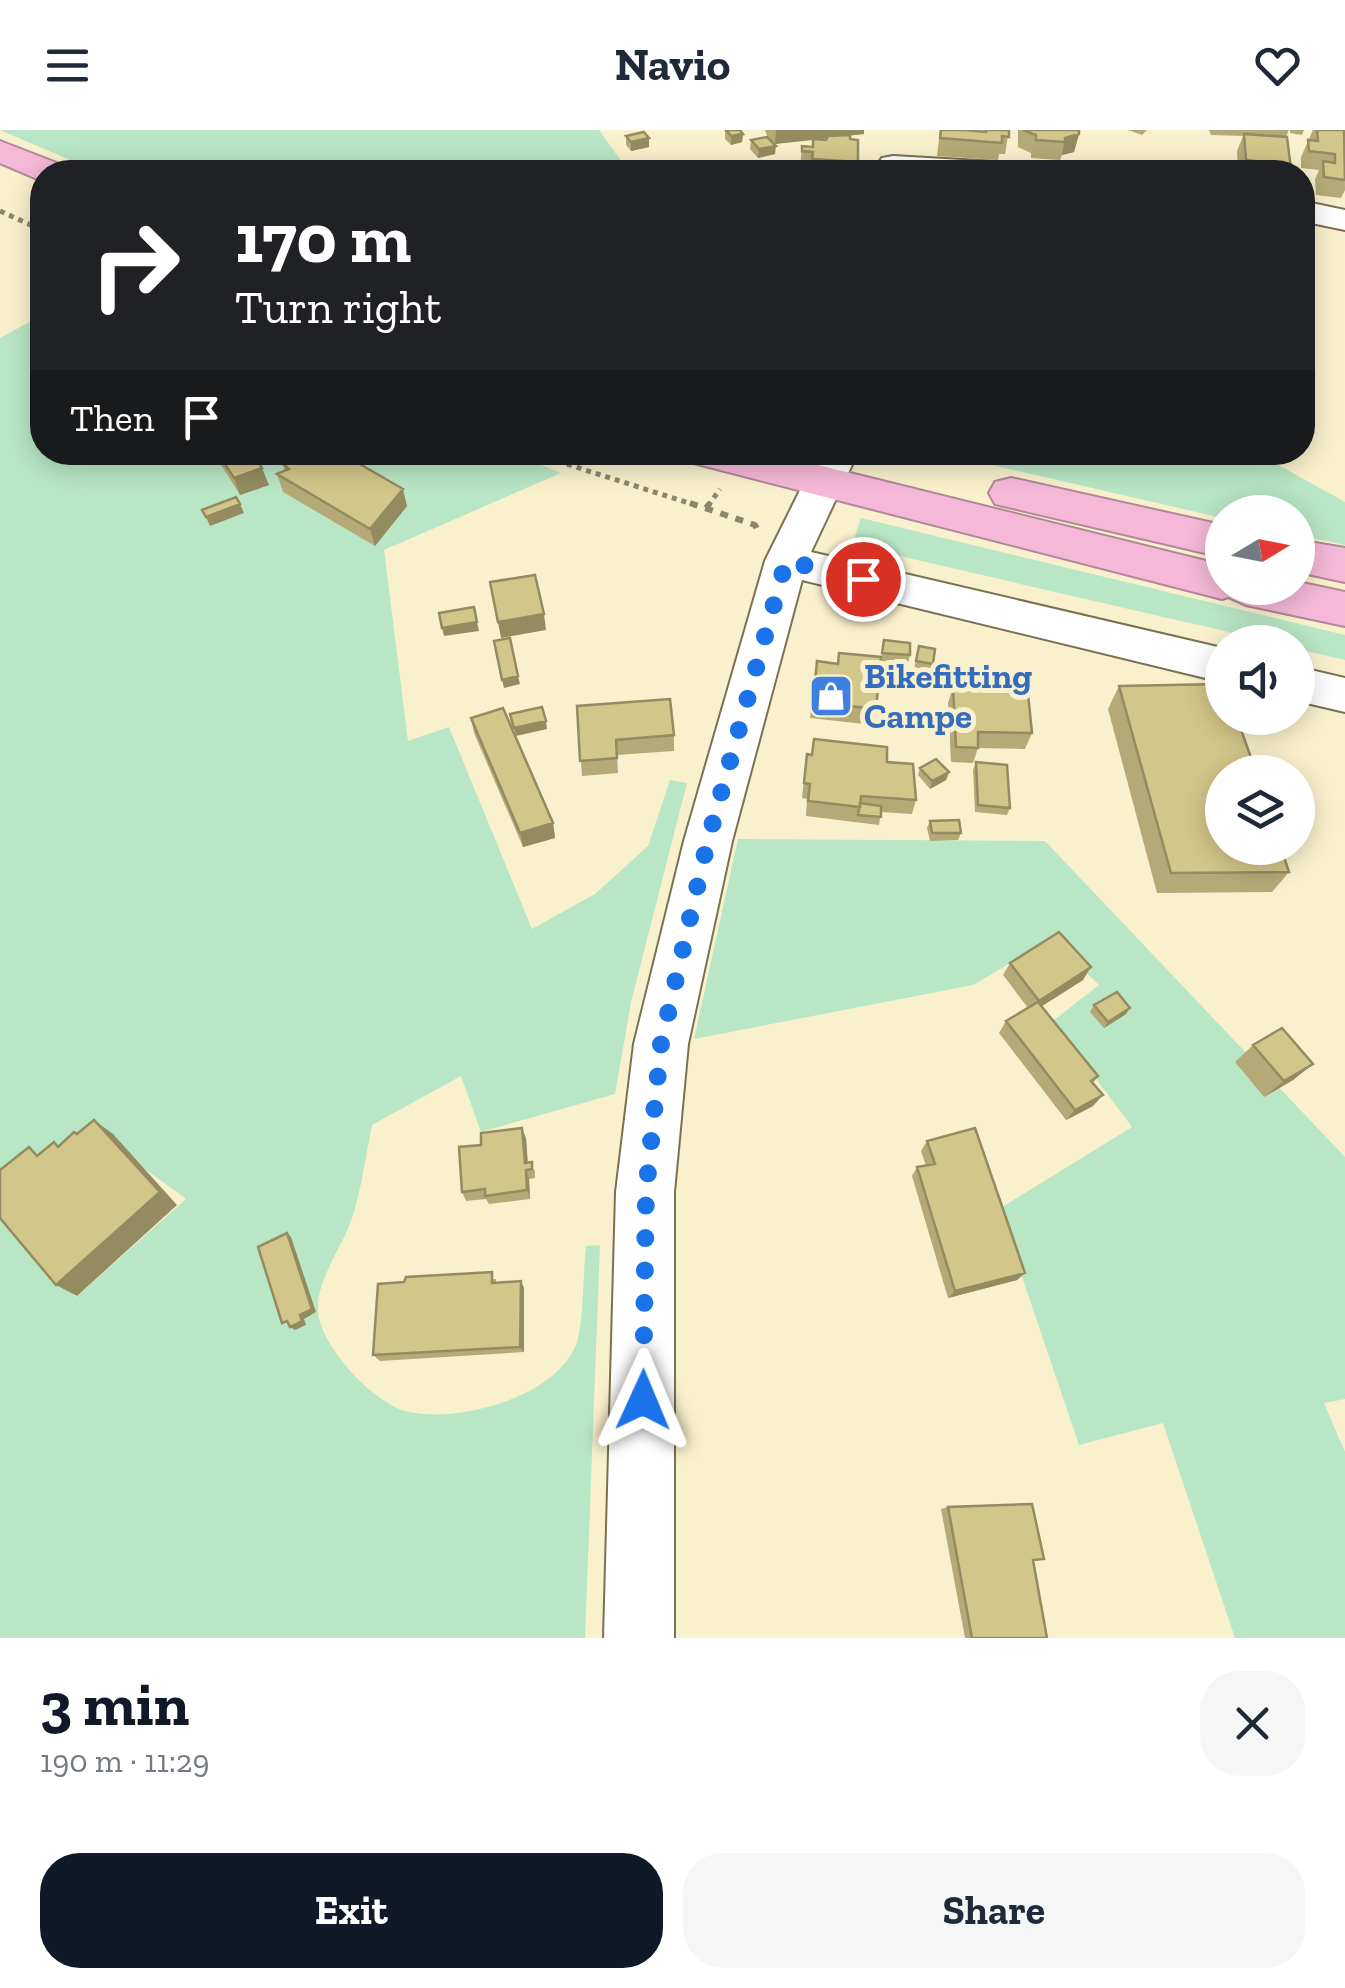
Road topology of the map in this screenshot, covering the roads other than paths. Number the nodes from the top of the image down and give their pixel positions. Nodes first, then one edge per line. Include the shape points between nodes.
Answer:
1 (889, 130) edge
2 (0, 151) edge
3 (892, 160) edge
4 (30, 164) edge
5 (1315, 214) edge
6 (1345, 220) edge
7 (778, 465) edge
8 (838, 465) edge
9 (845, 465) edge
10 (852, 465) edge
11 (716, 467) edge
12 (1205, 537) edge
13 (1315, 559) edge
14 (786, 561) junction
15 (1345, 565) edge
16 (1205, 577) edge
17 (1315, 602) edge
18 (1345, 608) edge
19 (1205, 661) edge
20 (1315, 688) edge
21 (1345, 695) edge
22 (638, 1638) edge

1 - 3 street
2 - 4 highway
5 - 6 street
7 - 11 highway
8 - 14 street
9 - 16 highway
10 - 12 highway via 973,484
13 - 15 highway
14 - 19 street
14 - 22 street via 708,840 661,1044 646,1192
17 - 18 highway
20 - 21 street

